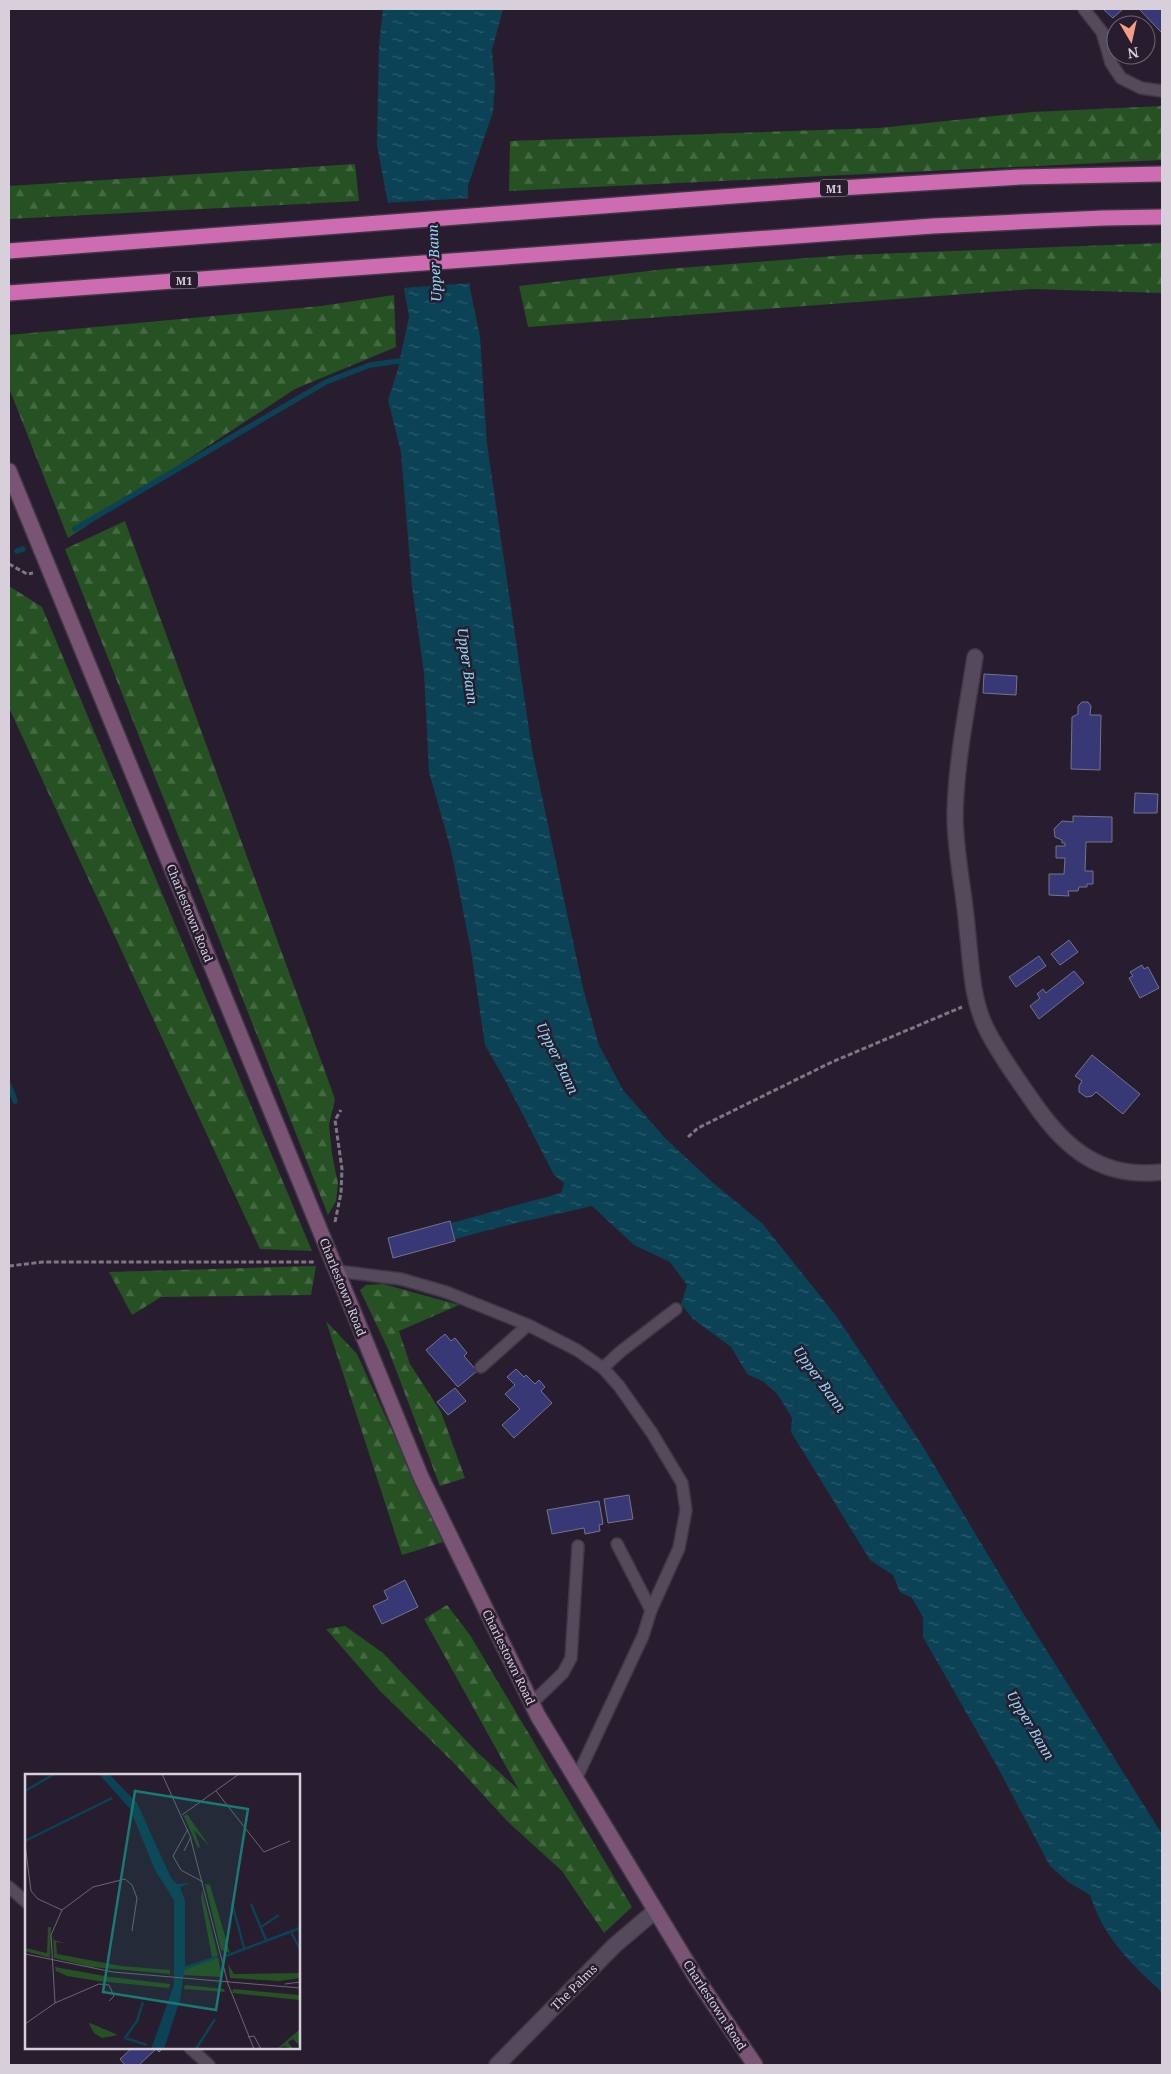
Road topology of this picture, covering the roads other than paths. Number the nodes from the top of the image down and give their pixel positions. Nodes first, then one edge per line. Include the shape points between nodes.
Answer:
1 (1084, 9) edge
2 (1162, 91) edge
3 (1162, 174) edge
4 (1162, 217) edge
5 (9, 250) edge
6 (9, 293) edge
7 (9, 471) edge
8 (975, 657) dead end
9 (1162, 1172) edge
10 (335, 1266) junction
11 (676, 1309) dead end
12 (528, 1325) junction
13 (481, 1367) dead end
14 (603, 1368) junction
15 (617, 1544) dead end
16 (578, 1546) dead end
17 (651, 1610) junction
18 (532, 1703) junction
19 (576, 1779) junction
20 (9, 1887) edge
21 (25, 1901) edge
22 (655, 1911) junction
23 (191, 2049) edge
24 (209, 2065) edge
25 (497, 2065) edge
26 (755, 2065) edge

1 - 2 lane via 1102,32 1111,63 1121,78 1140,88
3 - 5 highway, M1 via 1011,177
4 - 6 highway, M1 via 932,226
7 - 10 main road, Charlestown Road
8 - 9 street via 955,814 973,982 986,1029 1048,1123 1065,1141 1102,1166 1127,1172
10 - 12 lane via 402,1279 446,1292
10 - 18 main road, Charlestown Road via 421,1477
11 - 14 lane
12 - 13 lane
12 - 14 lane via 577,1350
14 - 17 lane via 619,1386 677,1472 685,1497 686,1510 679,1548
15 - 17 lane
16 - 18 lane via 571,1658 563,1673
17 - 19 lane via 643,1636
18 - 19 main road, Charlestown Road
19 - 22 main road, Charlestown Road
20 - 21 lane
22 - 25 street, The Palms via 615,1946
22 - 26 main road, Charlestown Road
23 - 24 lane

